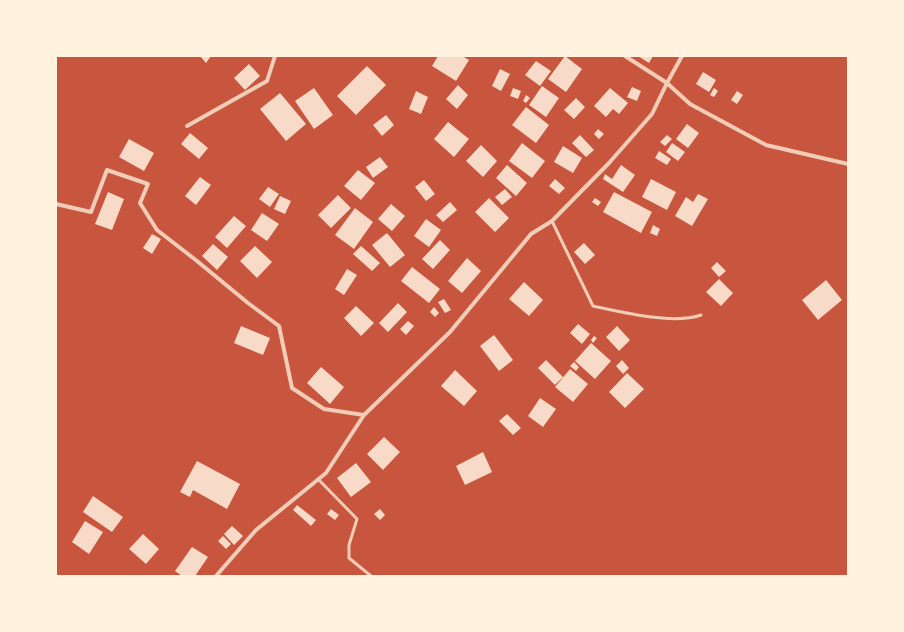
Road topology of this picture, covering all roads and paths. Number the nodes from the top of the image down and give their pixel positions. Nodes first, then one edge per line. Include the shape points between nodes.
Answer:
1 (275, 56) edge
2 (625, 56) edge
3 (682, 56) edge
4 (667, 83) junction
5 (187, 126) dead end
6 (848, 164) edge
7 (56, 204) edge
8 (552, 220) junction
9 (701, 315) dead end
10 (364, 415) junction
11 (318, 479) junction
12 (216, 576) edge
13 (371, 576) edge

1 - 5 street via 267,81
2 - 4 street
3 - 4 street
4 - 6 street via 690,104 766,145
4 - 8 street via 652,114 609,163
7 - 10 street via 90,212 107,170 148,184 140,203 157,230 279,326 292,388 324,409
8 - 9 lane via 593,306 646,316 693,318
8 - 10 street via 531,234 450,332
10 - 11 street via 326,473
11 - 12 street via 256,530
11 - 13 lane via 357,519 349,545 349,558

